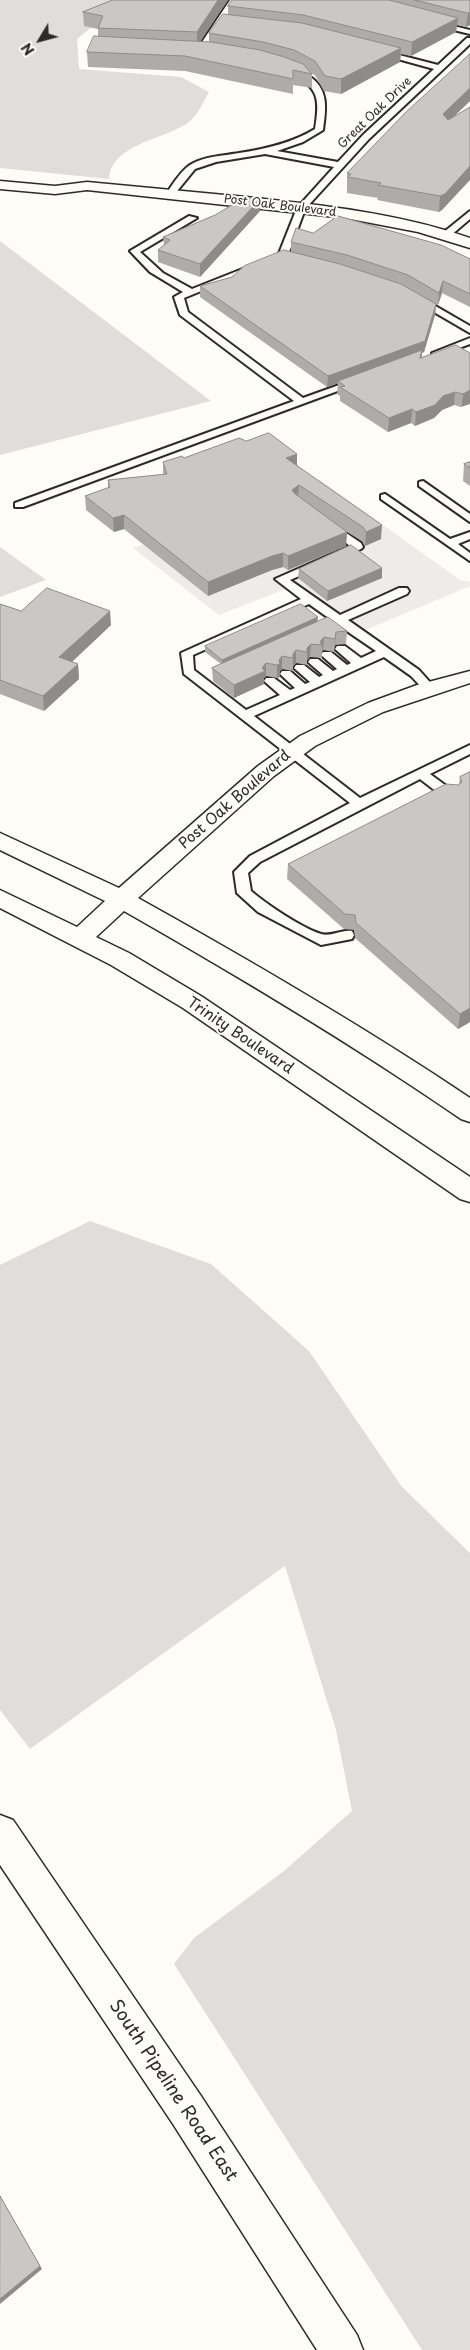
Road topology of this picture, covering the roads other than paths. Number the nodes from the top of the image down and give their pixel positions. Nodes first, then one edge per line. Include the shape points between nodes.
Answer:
1 (234, 0) edge
2 (432, 22) edge
3 (220, 24) junction
4 (229, 24) edge
5 (470, 32) edge
6 (470, 40) edge
7 (370, 49) edge
8 (191, 50) edge
9 (282, 67) edge
10 (439, 68) junction
11 (263, 152) junction
12 (340, 165) junction
13 (0, 171) edge
14 (0, 185) edge
15 (87, 186) junction
16 (170, 194) junction
17 (301, 208) junction
18 (470, 214) edge
19 (192, 218) dead end
20 (447, 234) junction
21 (470, 243) edge
22 (274, 260) junction
23 (309, 263) edge
24 (191, 292) junction
25 (412, 296) edge
26 (470, 330) edge
27 (470, 341) edge
28 (423, 358) edge
29 (367, 378) edge
30 (302, 402) junction
31 (423, 484) dead end
32 (385, 497) dead end
33 (19, 505) dead end
34 (321, 519) edge
35 (470, 519) edge
36 (470, 536) edge
37 (450, 543) junction
38 (470, 558) edge
39 (403, 591) dead end
40 (308, 600) junction
41 (340, 619) junction
42 (324, 626) edge
43 (341, 649) edge
44 (385, 652) junction
45 (327, 655) edge
46 (314, 662) edge
47 (360, 663) junction
48 (300, 668) edge
49 (346, 670) junction
50 (218, 673) edge
51 (286, 674) edge
52 (332, 676) junction
53 (470, 677) edge
54 (200, 681) junction
55 (270, 681) edge
56 (318, 682) junction
57 (304, 689) junction
58 (430, 689) junction
59 (289, 696) junction
60 (244, 716) junction
61 (470, 749) edge
62 (290, 752) junction
63 (421, 774) junction
64 (451, 796) edge
65 (359, 804) junction
66 (0, 840) edge
67 (0, 898) edge
68 (120, 898) junction
69 (347, 935) edge
70 (80, 938) junction
71 (321, 940) joint
72 (470, 1112) edge
73 (470, 1191) edge
74 (0, 1833) edge
75 (342, 2350) edge

1 - 3 lane
2 - 5 lane
3 - 4 lane
3 - 8 lane via 204,51
6 - 10 lane, Great Oak Drive
7 - 10 lane
9 - 11 lane via 310,78 318,89 323,107 319,130
10 - 12 lane, Great Oak Drive
11 - 12 lane
11 - 16 lane via 196,165 188,170
12 - 17 lane, Great Oak Drive
13 - 15 street, Post Oak Boulevard via 64,178
14 - 15 street, Post Oak Boulevard via 55,190
15 - 16 street, Post Oak Boulevard
16 - 17 street, Post Oak Boulevard
17 - 20 street, Post Oak Boulevard via 368,217
17 - 22 lane
18 - 20 lane
19 - 24 lane via 136,251 164,279
20 - 21 street, Post Oak Boulevard
22 - 23 lane
22 - 24 lane
24 - 30 lane via 179,297 183,313
25 - 26 lane
27 - 28 lane
29 - 30 lane
30 - 33 lane
31 - 35 lane
32 - 37 lane
34 - 40 lane via 357,547 281,579
36 - 37 lane
37 - 38 lane
39 - 41 lane
40 - 41 lane
40 - 54 lane via 235,635 187,653 188,671
41 - 42 lane
41 - 44 lane
43 - 47 lane
44 - 47 lane
44 - 58 lane via 415,673
45 - 49 lane
46 - 52 lane
47 - 49 lane
48 - 56 lane
49 - 52 lane
50 - 54 lane
51 - 57 lane
52 - 56 lane
53 - 58 street, Post Oak Boulevard
54 - 60 lane
55 - 59 lane
56 - 57 lane
57 - 59 lane
58 - 62 street, Post Oak Boulevard via 329,729
59 - 60 lane
60 - 62 lane
61 - 63 lane
62 - 65 lane
62 - 68 street, Post Oak Boulevard
63 - 64 lane
63 - 65 lane
65 - 71 lane via 255,859 241,872 244,893 263,909
66 - 68 street
67 - 70 street, Trinity Boulevard
68 - 70 street, Post Oak Boulevard
68 - 72 street via 253,974
69 - 71 lane
70 - 73 street, Trinity Boulevard via 192,1002
74 - 75 street, South Pipeline Road East via 187,2110

